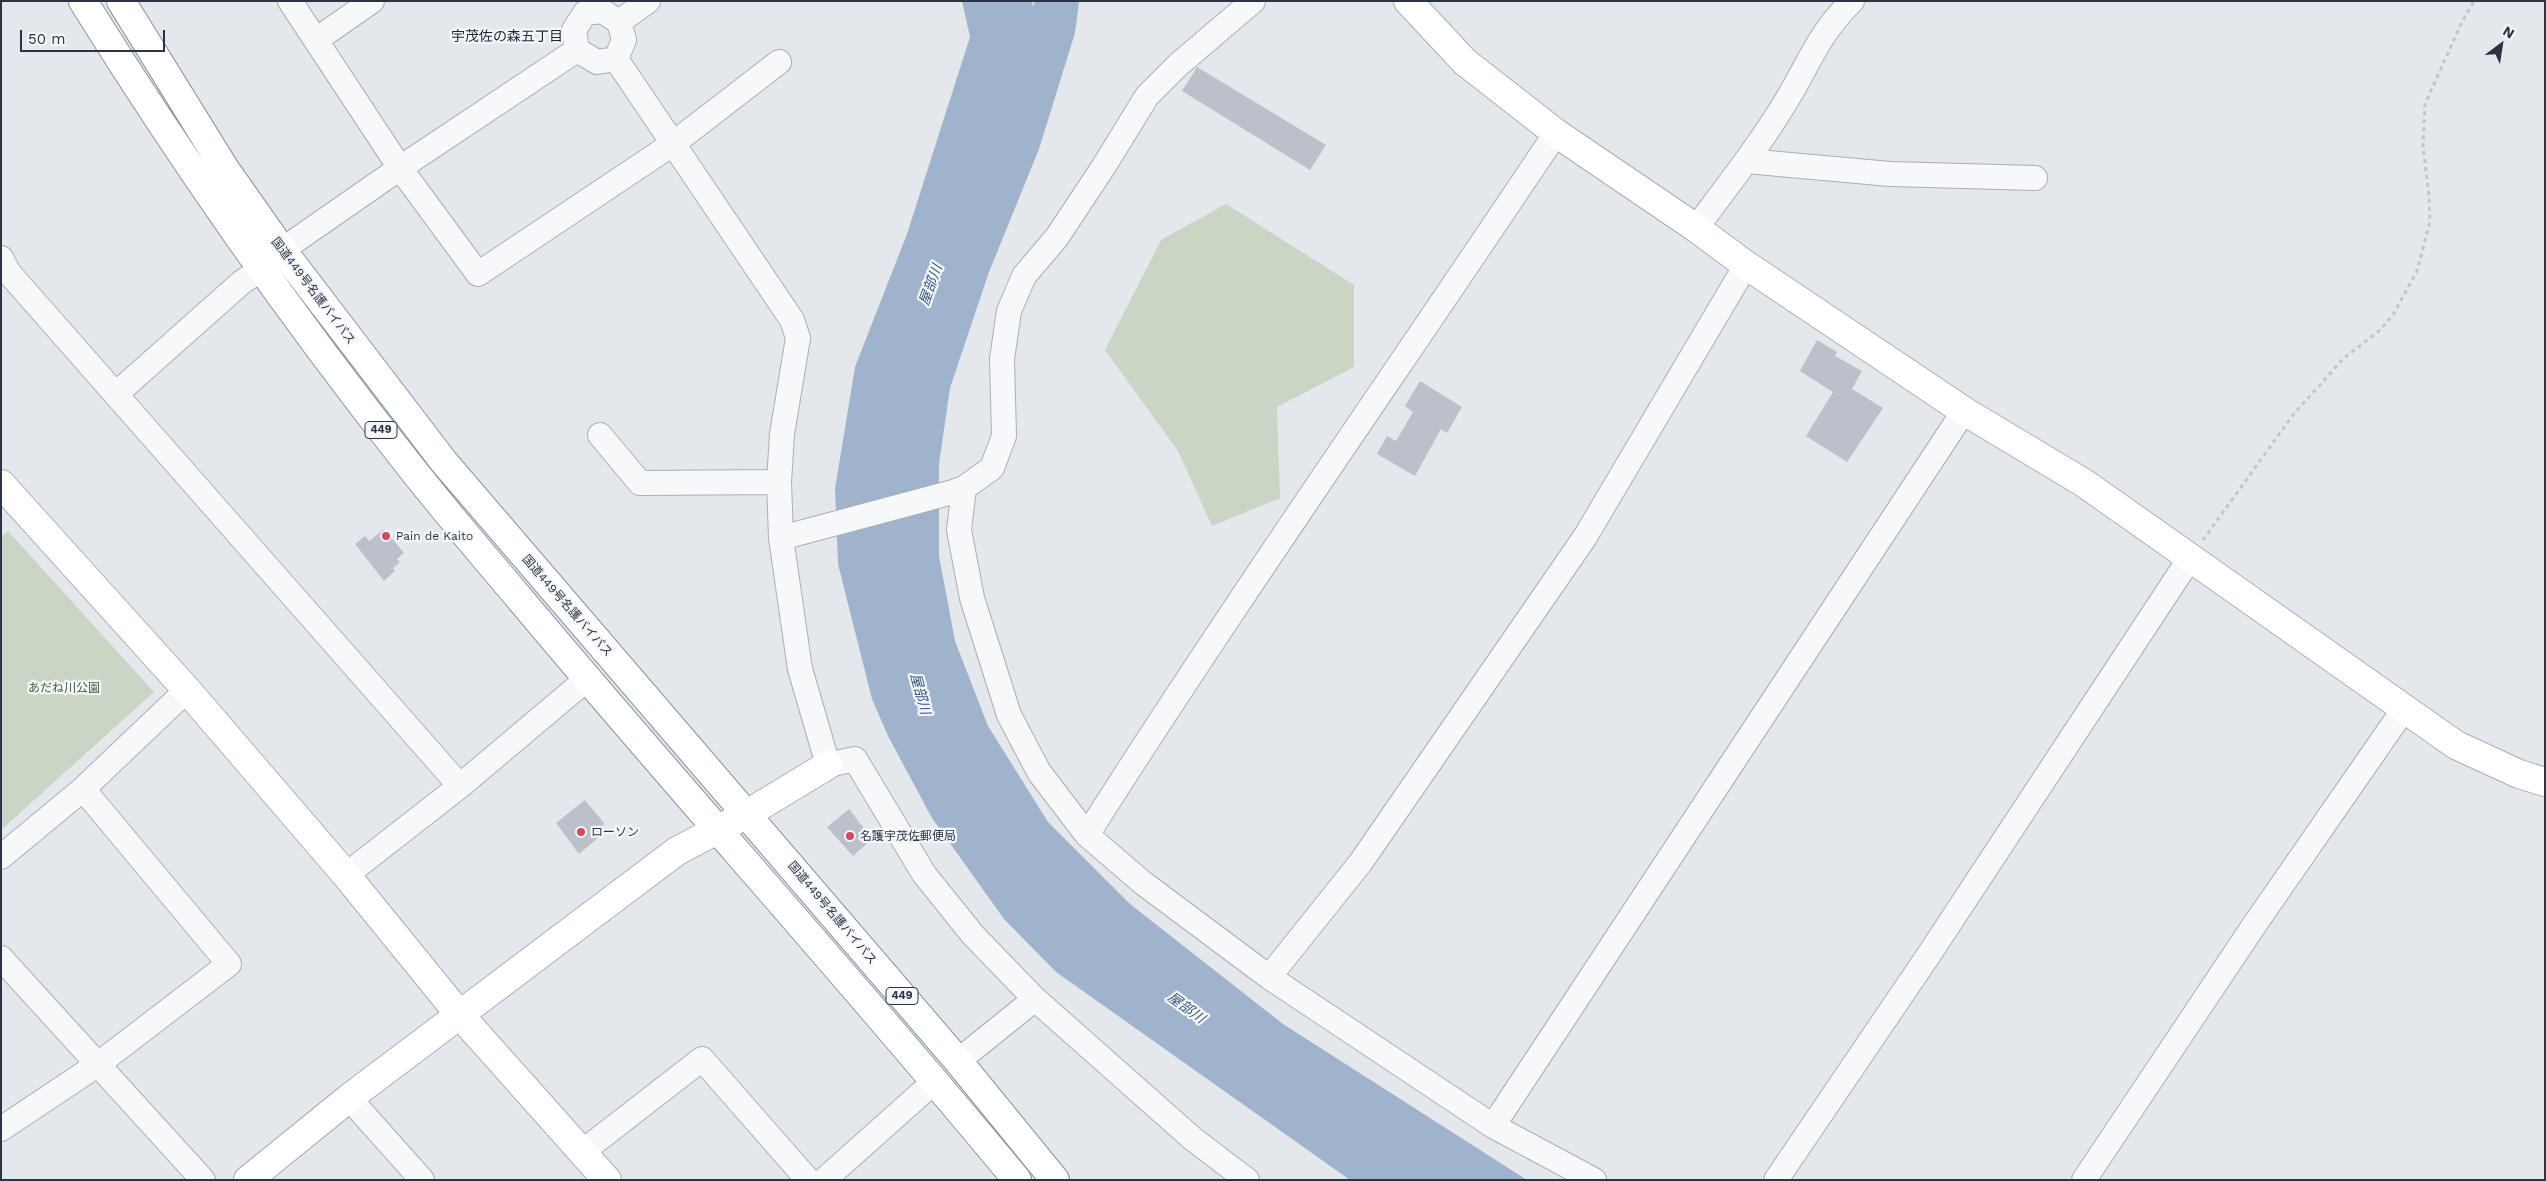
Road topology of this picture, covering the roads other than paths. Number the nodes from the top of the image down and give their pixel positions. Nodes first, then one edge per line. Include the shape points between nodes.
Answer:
1 (83, 1) edge
2 (120, 1) edge
3 (290, 1) edge
4 (372, 1) edge
5 (648, 1) edge
6 (1253, 1) edge
7 (1408, 1) edge
8 (1852, 1) edge
9 (581, 7) edge
10 (619, 22) junction
11 (316, 40) junction
12 (577, 50) junction
13 (616, 59) junction
14 (778, 62) dead end
15 (1556, 133) junction
16 (674, 143) junction
17 (1746, 161) junction
18 (400, 168) junction
19 (2035, 178) dead end
20 (1696, 228) junction
21 (282, 250) junction
22 (1, 258) edge
23 (1746, 265) junction
24 (262, 268) junction
25 (116, 394) junction
26 (1964, 410) junction
27 (600, 435) dead end
28 (779, 482) junction
29 (3, 488) edge
30 (959, 490) junction
31 (780, 538) junction
32 (2190, 558) junction
33 (587, 679) junction
34 (187, 690) junction
35 (2404, 709) junction
36 (828, 765) junction
37 (2545, 782) edge
38 (460, 786) junction
39 (83, 789) junction
40 (747, 814) junction
41 (716, 830) junction
42 (1087, 835) junction
43 (1, 857) edge
44 (346, 875) junction
45 (1, 958) edge
46 (1269, 977) junction
47 (1035, 999) junction
48 (460, 1014) junction
49 (958, 1061) junction
50 (97, 1065) junction
51 (934, 1081) junction
52 (349, 1098) junction
53 (1492, 1126) junction
54 (1, 1129) edge
55 (582, 1152) junction
56 (204, 1180) edge
57 (248, 1180) edge
58 (422, 1180) edge
59 (607, 1180) edge
60 (808, 1180) edge
61 (824, 1180) edge
62 (1017, 1180) edge
63 (1054, 1180) edge
64 (1246, 1180) edge
65 (1594, 1180) edge
66 (1776, 1180) edge
67 (2084, 1180) edge

1 - 24 main road, 449 via 124,67
2 - 21 main road, 国道449号名護バイパス / 449 via 225,169
3 - 11 street
4 - 11 street
5 - 10 street
6 - 30 street via 1147,96 1062,229 1024,276 1009,311 1002,359 1004,436 992,468
7 - 15 main road via 1466,62
8 - 17 street via 1820,38 1790,93
9 - 10 street via 602,11
9 - 12 street via 574,30
10 - 13 street via 624,40
11 - 18 street
12 - 13 street via 597,62
12 - 18 street
13 - 16 street
14 - 16 street
15 - 20 main road
15 - 42 street via 1180,688
16 - 18 street via 478,274
16 - 28 street via 792,320 798,338 782,434
17 - 19 street via 1890,174
17 - 20 street
18 - 21 street
20 - 23 main road
21 - 40 main road, 国道449号名護バイパス / 449 via 444,462
22 - 25 street via 9,273
23 - 26 main road
23 - 46 street via 1585,537 1361,862
24 - 25 street
24 - 33 main road, 449 via 412,469
25 - 38 street
26 - 32 main road via 2084,483
26 - 53 street
27 - 28 street via 640,483
28 - 31 street
29 - 34 main road
30 - 31 street
30 - 42 street via 959,530 972,598 1009,715 1039,772
31 - 36 street via 800,669
32 - 35 main road
32 - 66 street
33 - 38 street
33 - 41 main road, 449
34 - 39 street
34 - 44 main road
35 - 37 main road via 2456,745 2519,774
35 - 67 street
36 - 40 main road
36 - 47 street via 855,759 924,874 973,935
38 - 44 street
39 - 43 street
39 - 50 street via 229,964
40 - 41 main road
40 - 49 main road, 国道449号名護バイパス / 449
41 - 48 main road via 677,851
41 - 51 main road, 449
42 - 46 street via 1143,884
44 - 48 main road
45 - 50 street
46 - 53 street
47 - 49 street
47 - 64 street via 1193,1139
48 - 52 main road
48 - 55 main road
49 - 63 main road, 国道449号名護バイパス / 449
50 - 54 street
50 - 56 street
51 - 61 street
51 - 62 main road, 449
52 - 57 main road
52 - 58 street
53 - 65 street
55 - 59 main road
55 - 60 street via 702,1059

